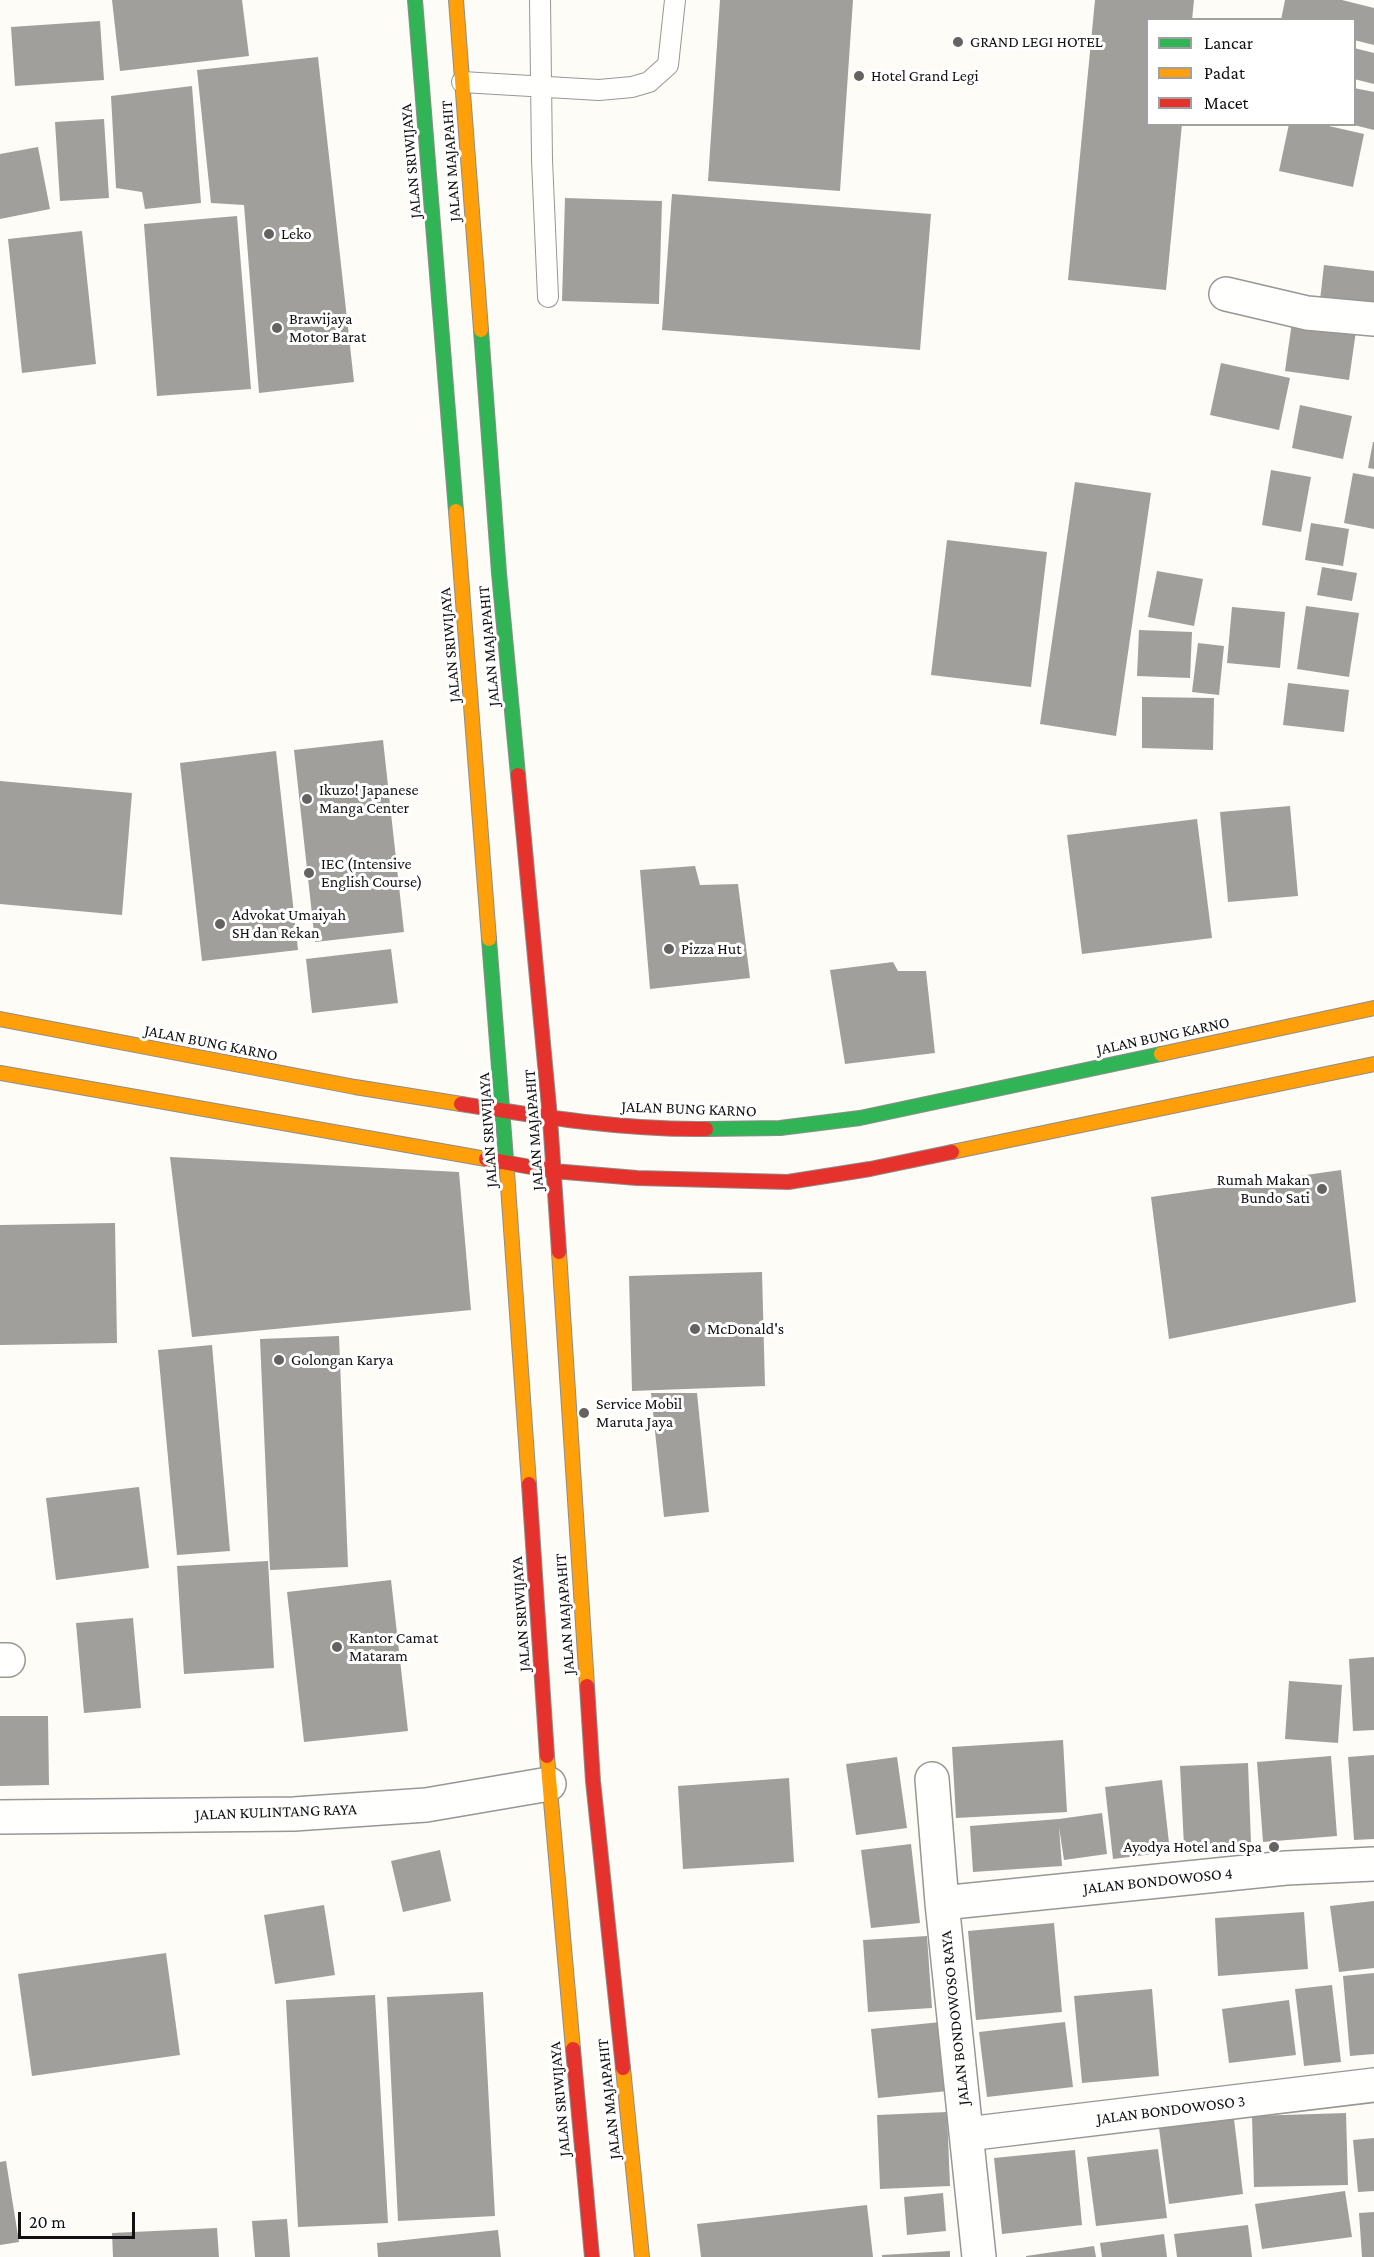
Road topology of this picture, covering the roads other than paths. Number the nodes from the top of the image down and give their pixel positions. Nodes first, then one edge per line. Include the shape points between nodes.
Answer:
1 (415, 0) edge
2 (456, 0) edge
3 (540, 0) edge
4 (675, 0) edge
5 (462, 82) junction
6 (541, 88) junction
7 (1226, 294) dead end
8 (548, 297) dead end
9 (1374, 319) edge
10 (1374, 1008) edge
11 (0, 1019) edge
12 (1374, 1064) edge
13 (0, 1073) edge
14 (503, 1109) junction
15 (550, 1118) junction
16 (507, 1164) junction
17 (553, 1171) junction
18 (933, 1779) dead end
19 (549, 1784) junction
20 (0, 1817) edge
21 (1374, 1864) edge
22 (942, 1903) junction
23 (1374, 2085) edge
24 (968, 2134) junction
25 (600, 2137) dead end
26 (580, 2139) junction
27 (592, 2257) edge
28 (642, 2257) edge
29 (979, 2257) edge

1 - 14 main road, JALAN SRIWIJAYA
2 - 5 main road, JALAN MAJAPAHIT
3 - 6 lane
4 - 6 lane via 668,65 649,82 599,90
5 - 6 lane
5 - 15 main road, JALAN MAJAPAHIT via 499,573
6 - 8 lane
7 - 9 street via 1306,313
10 - 15 main road, JALAN BUNG KARNO via 860,1119 780,1128 679,1129
11 - 14 main road, JALAN BUNG KARNO via 355,1087
12 - 17 main road via 870,1169 788,1182 637,1178
13 - 16 main road
14 - 15 main road, JALAN BUNG KARNO
14 - 16 main road, JALAN SRIWIJAYA
15 - 17 main road, JALAN MAJAPAHIT
16 - 17 main road
16 - 19 main road, JALAN SRIWIJAYA
17 - 28 main road, JALAN MAJAPAHIT via 593,1781 624,2135
18 - 22 street, JALAN BONDOWOSO RAYA
19 - 20 street, JALAN KULINTANG RAYA via 426,1805 294,1814
19 - 26 main road, JALAN SRIWIJAYA
21 - 22 street, JALAN BONDOWOSO 4 via 1286,1868
22 - 24 street, JALAN BONDOWOSO RAYA
23 - 24 street, JALAN BONDOWOSO 3
24 - 29 street, JALAN BONDOWOSO RAYA
25 - 26 main road
26 - 27 main road, JALAN SRIWIJAYA

